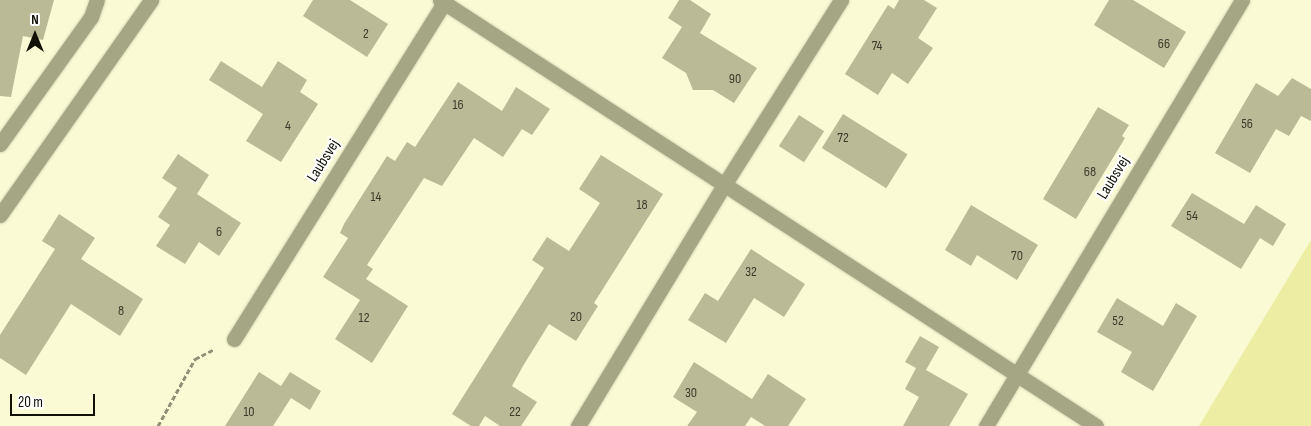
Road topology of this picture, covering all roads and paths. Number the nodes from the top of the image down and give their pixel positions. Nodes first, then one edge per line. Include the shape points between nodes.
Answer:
1 (97, 0) edge
2 (151, 0) edge
3 (840, 0) edge
4 (1242, 0) edge
5 (443, 1) edge
6 (0, 144) edge
7 (724, 185) junction
8 (0, 216) edge
9 (234, 339) joint
10 (1016, 374) junction
11 (158, 426) edge
12 (578, 426) edge
13 (986, 426) edge
14 (1096, 426) edge

1 - 6 street via 91,17
2 - 8 street
3 - 7 street
4 - 10 street, Laubsvej
5 - 7 street, Laubsvej
5 - 9 street, Laubsvej
7 - 10 street, Laubsvej
7 - 12 street
9 - 11 path via 195,359
10 - 13 street, Laubsvej
10 - 14 street, Laubsvej

